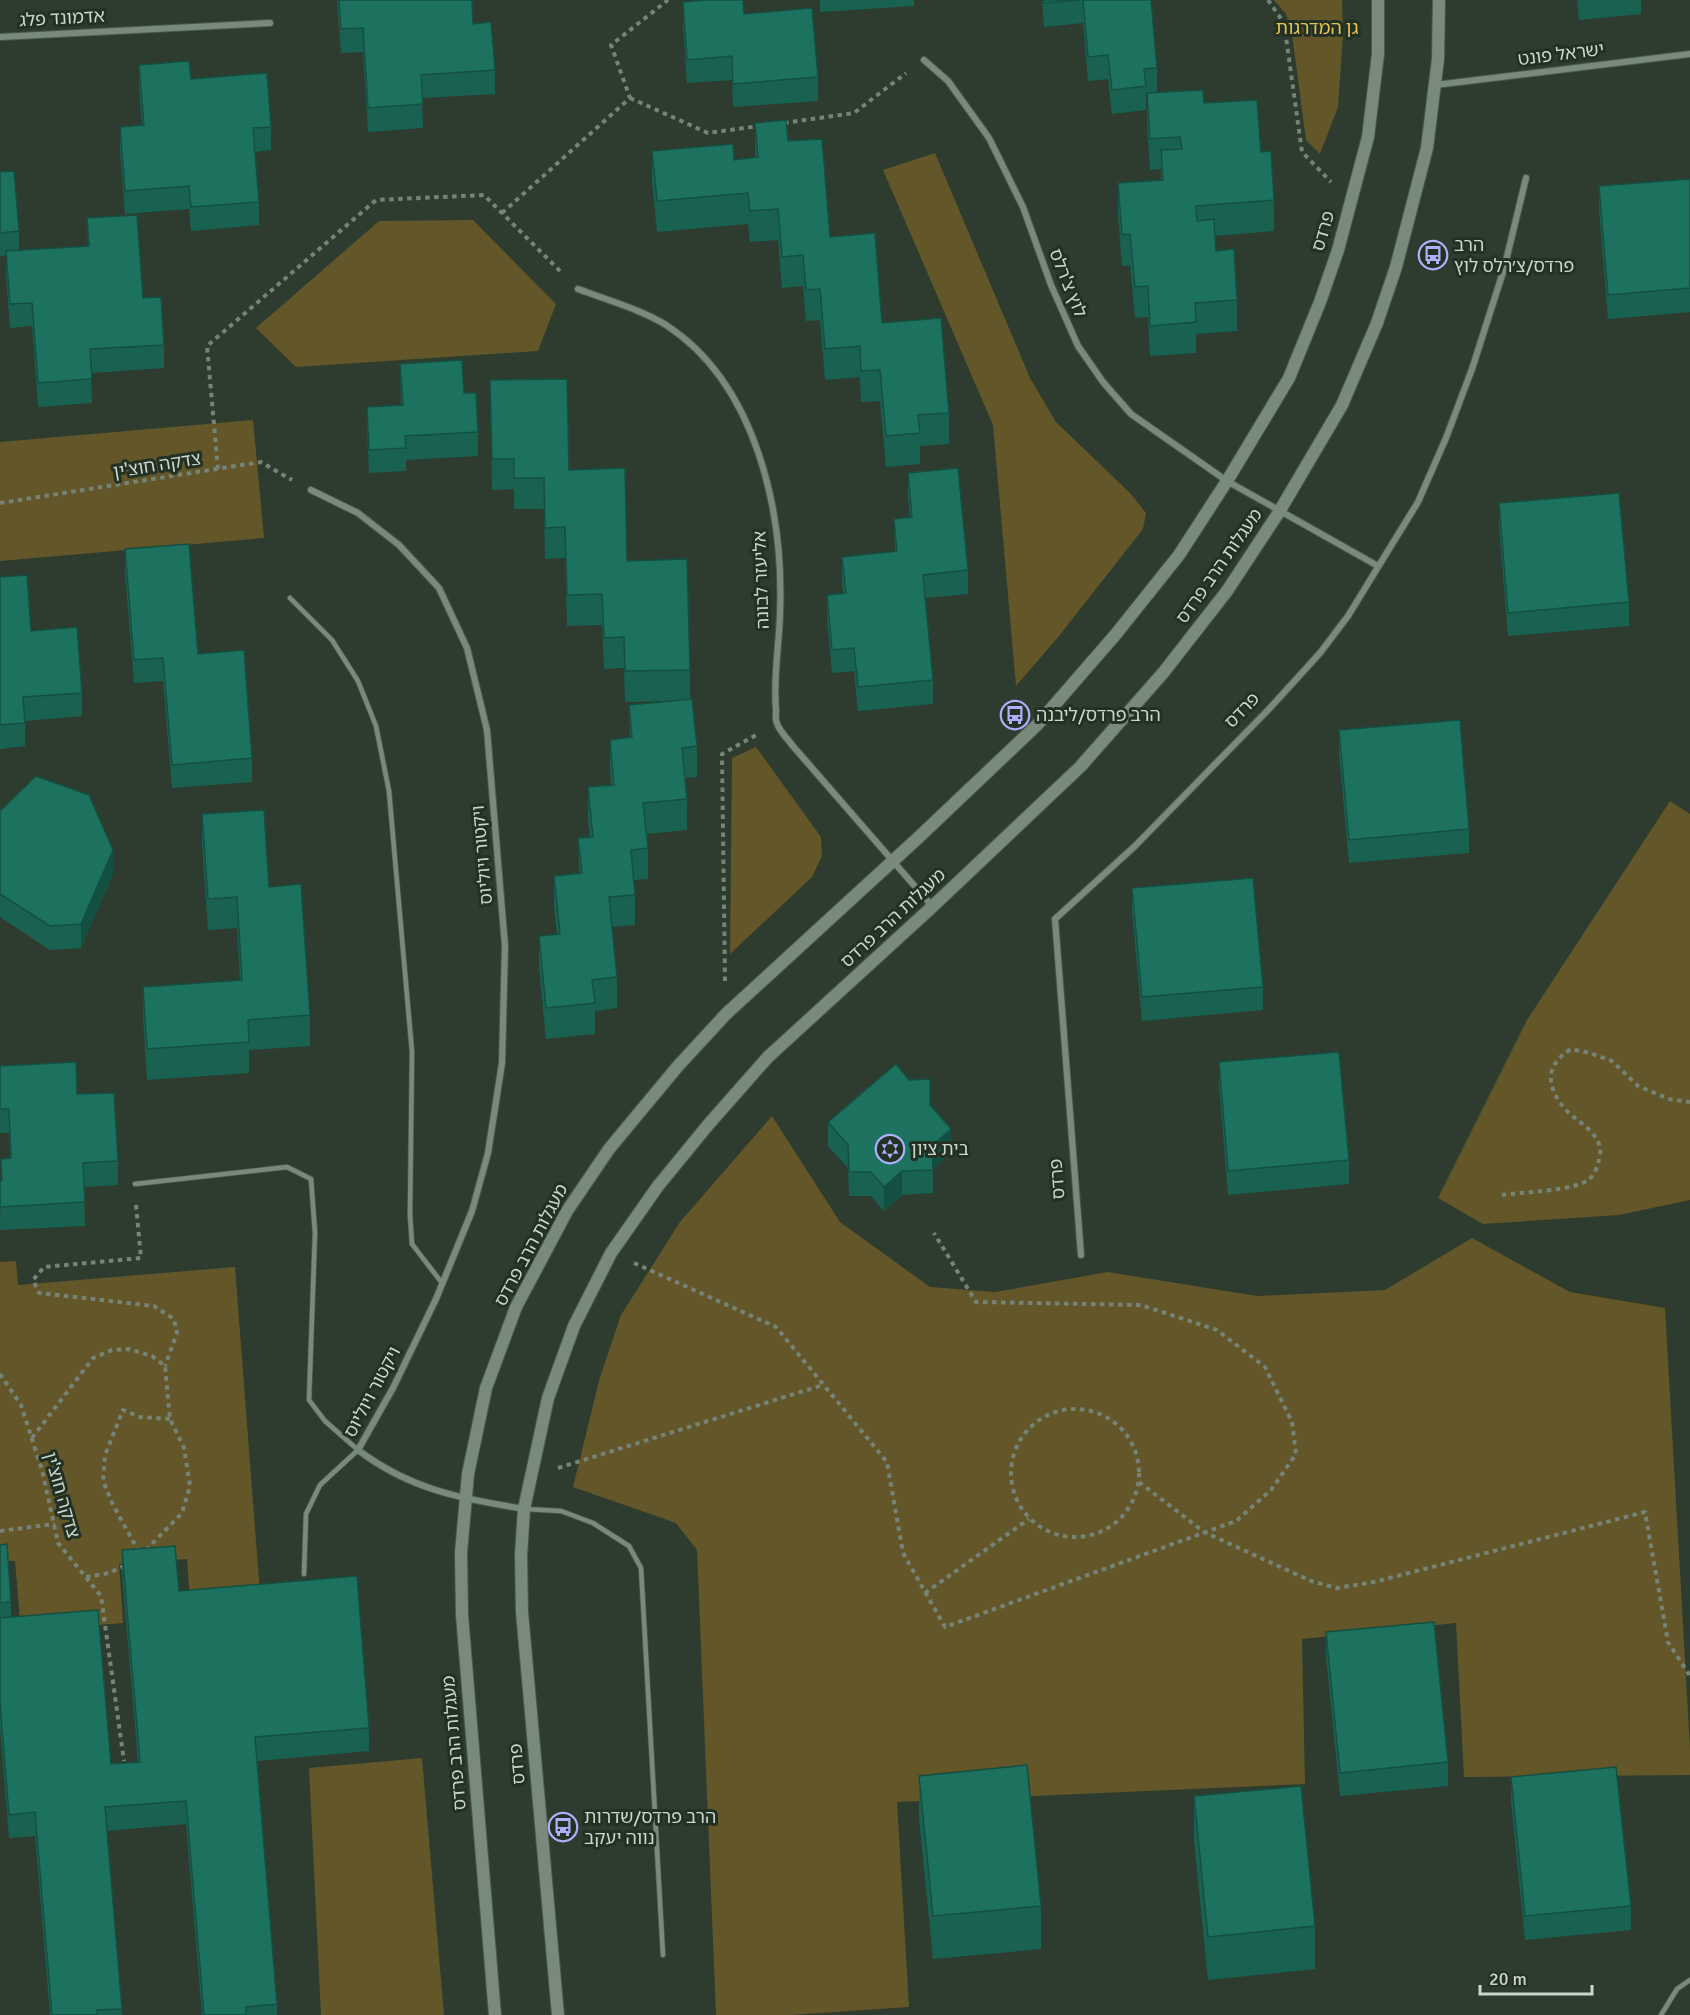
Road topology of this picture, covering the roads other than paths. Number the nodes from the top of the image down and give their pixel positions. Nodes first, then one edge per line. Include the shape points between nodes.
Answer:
1 (1378, 0) edge
2 (1439, 0) edge
3 (270, 23) dead end
4 (0, 37) edge
5 (1690, 54) edge
6 (924, 60) road end
7 (1435, 85) junction
8 (1526, 178) dead end
9 (578, 289) road end
10 (1227, 481) junction
11 (311, 490) road end
12 (1279, 512) junction
13 (1378, 567) junction
14 (290, 598) dead end
15 (892, 862) junction
16 (932, 907) junction
17 (135, 1184) road end
18 (1081, 1255) dead end
19 (442, 1283) junction
20 (358, 1450) junction
21 (465, 1499) junction
22 (524, 1509) junction
23 (304, 1574) dead end
24 (663, 1955) dead end
25 (1690, 1980) edge
26 (495, 2015) edge
27 (558, 2015) edge
28 (1661, 2015) edge

1 - 10 street, פרדס via 1378,54 1368,137 1338,250 1289,378
2 - 7 street
3 - 4 street, אדמונד פלג
5 - 7 street, ישראל פונט
6 - 10 street, לוץ צ'רלס via 948,81 989,138 1023,207 1050,285 1078,346 1103,382 1131,414
7 - 12 street via 1427,148 1377,323 1342,405
8 - 13 street, פרדס via 1504,269 1457,409 1418,502
9 - 15 street, אליעזר לבונה via 666,325 699,352 731,392 754,440 769,490 778,546 777,724
10 - 12 street, לוץ צ'רלס
10 - 15 street, פרדס via 1179,555 1037,725
11 - 19 street, ויקטור ויוליוס via 358,513 399,545 439,588 467,648 487,730 505,946 502,1063 486,1162 472,1211
12 - 13 street, לוץ צ'רלס
12 - 16 street, מעגלות הרב פרדס via 1227,591 1080,767
13 - 18 street, פרדס via 1348,615 1306,669 1135,846 1055,920
14 - 19 lane via 332,640 358,681 376,726 388,791 412,1052 412,1244
15 - 16 street
15 - 21 street, מעגלות הרב פרדס via 726,1014 609,1149 567,1211 516,1307 486,1388
16 - 22 street, מעגלות הרב פרדס via 768,1057 658,1186 611,1253 574,1326 548,1398
17 - 20 lane via 287,1167 311,1179 315,1233 309,1400 325,1421
19 - 20 street, ויקטור ויוליוס via 393,1388
20 - 21 street, ויקטור ויוליוס via 415,1484
20 - 23 lane via 320,1485 306,1514
21 - 22 street, ויקטור ויוליוס
21 - 26 street, מעגלות הרב פרדס via 462,1615
22 - 24 lane via 561,1511 593,1523 629,1546 641,1568
22 - 27 street, פרדס via 522,1612
25 - 28 lane via 1677,1989

